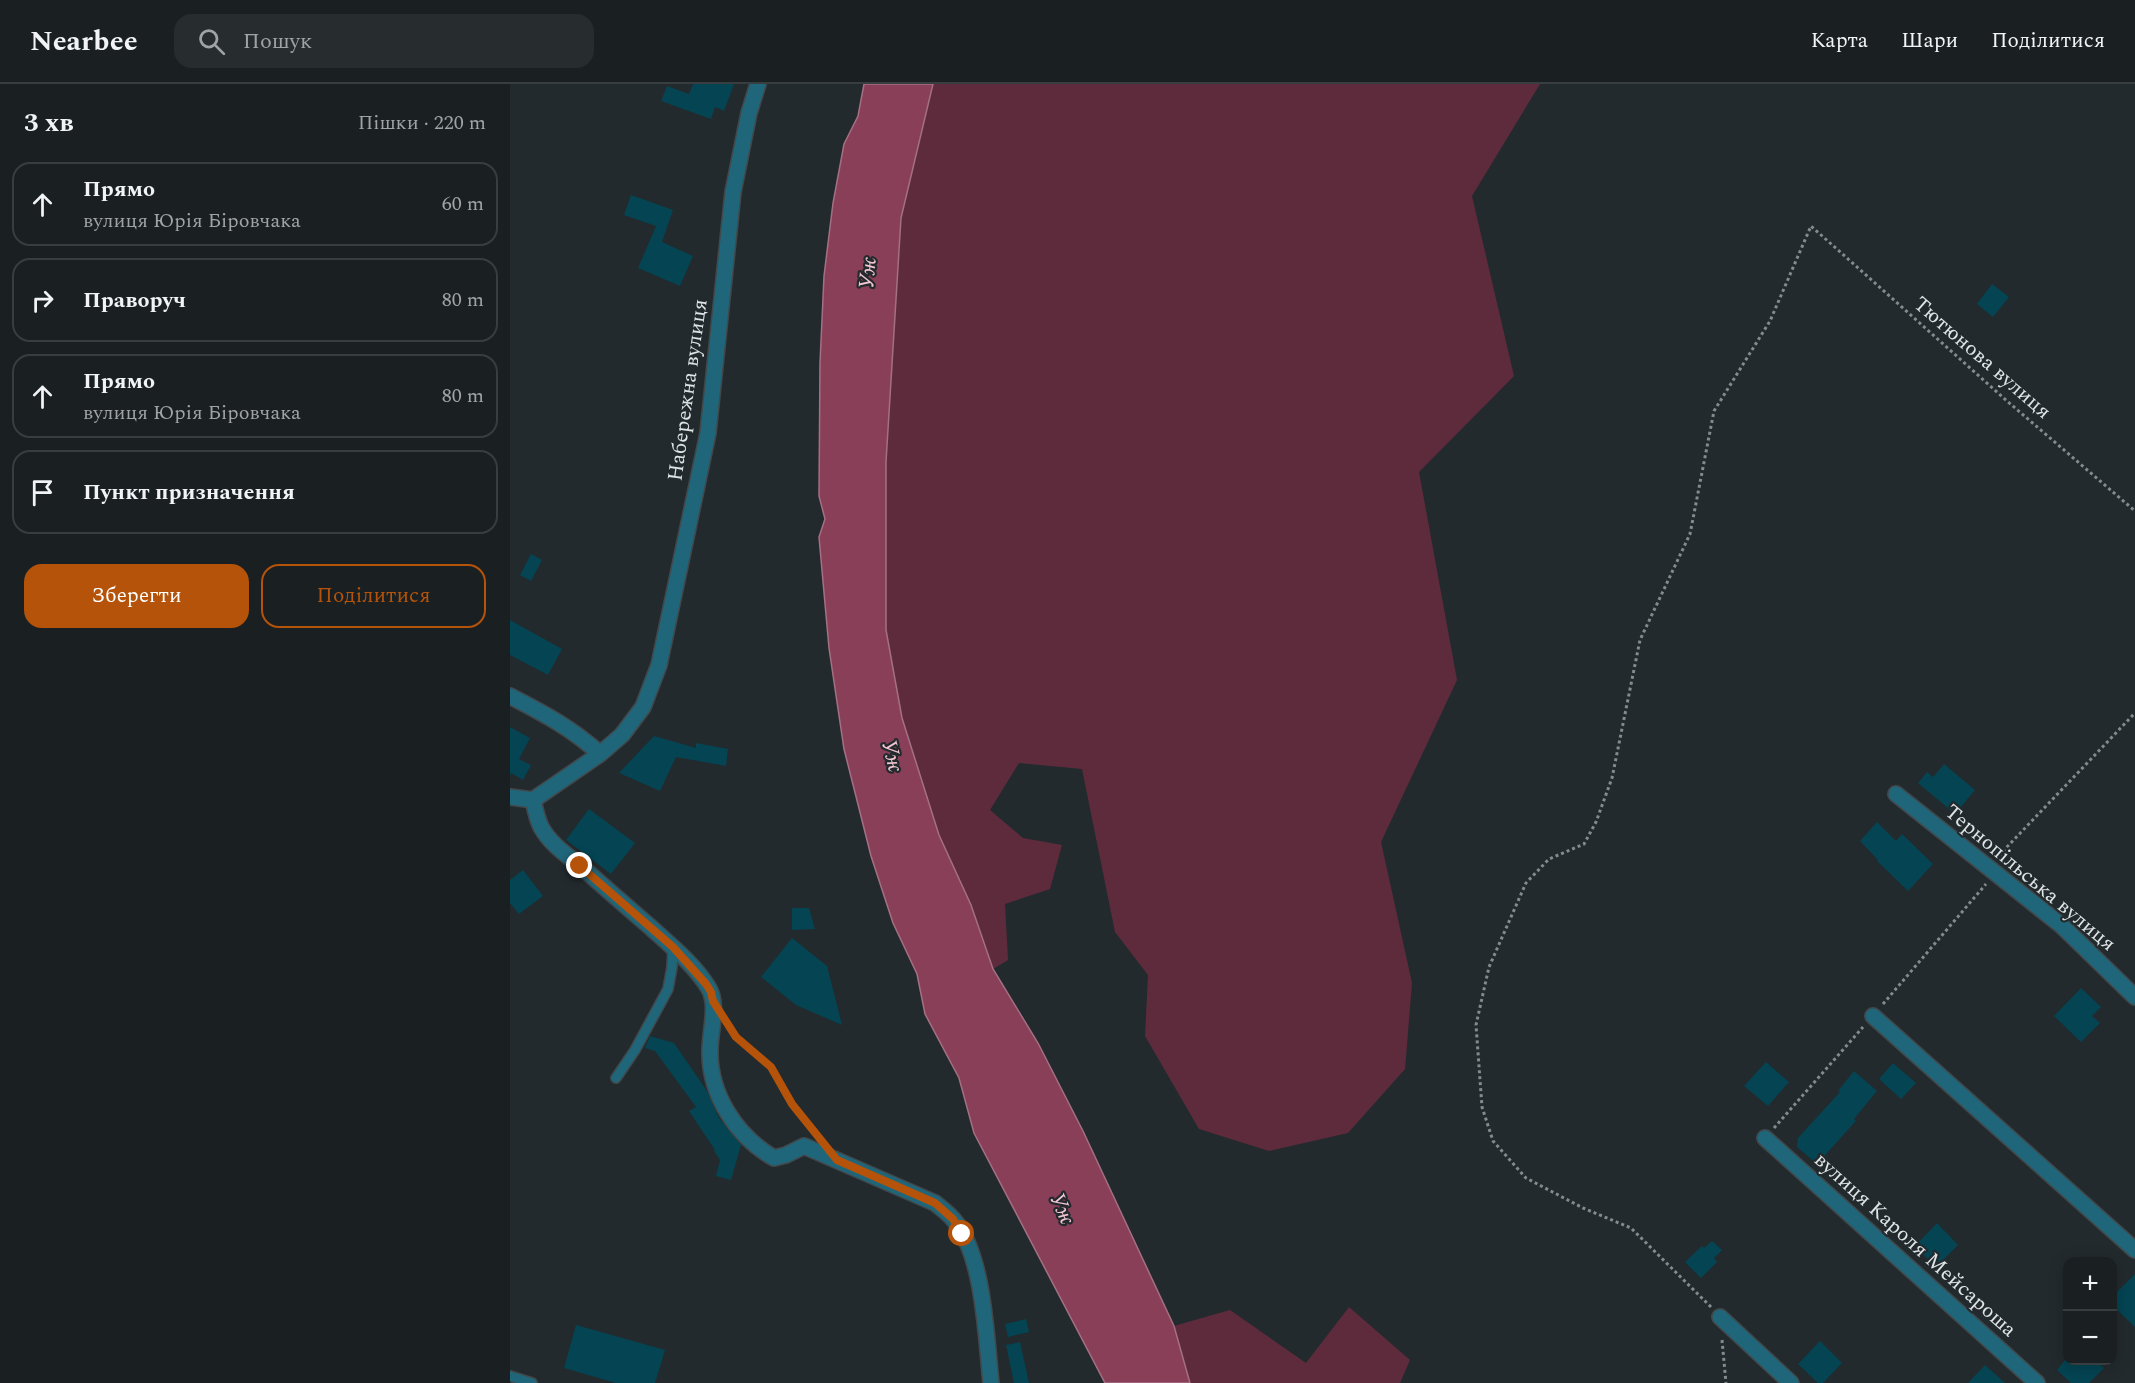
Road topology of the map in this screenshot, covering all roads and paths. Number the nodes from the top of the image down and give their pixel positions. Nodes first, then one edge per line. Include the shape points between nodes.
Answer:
1 (758, 84) edge
2 (2135, 511) edge
3 (510, 696) edge
4 (2135, 713) edge
5 (600, 754) junction
6 (1896, 794) dead end
7 (510, 797) edge
8 (533, 800) junction
9 (1995, 874) junction
10 (673, 947) junction
11 (2135, 997) edge
12 (713, 1001) junction
13 (1873, 1016) junction
14 (616, 1078) dead end
15 (818, 1136) dead end
16 (1765, 1138) joint
17 (2135, 1250) edge
18 (1720, 1317) junction
19 (510, 1376) edge
20 (532, 1383) edge
21 (991, 1383) edge
22 (1726, 1383) edge
23 (1791, 1383) edge
24 (2037, 1383) edge

1 - 5 street, Набережна вулиця via 733,192 708,433 659,664 643,707 622,735
2 - 18 path, Тютюнова вулиця via 1811,226 1770,321 1714,411 1690,534 1640,640 1612,778 1596,822 1584,844 1549,859 1526,884 1489,967 1476,1025 1482,1107 1493,1142 1526,1178 1631,1228
3 - 5 street via 557,721
4 - 9 path via 2005,849
5 - 8 street, Набережна вулиця
6 - 9 street, Тернопільська вулиця
7 - 8 street
8 - 10 street via 540,826 558,849
9 - 11 street, Тернопільська вулиця via 2062,927
9 - 13 path
10 - 12 street via 706,984
10 - 14 lane via 668,989
12 - 15 path via 736,1037 771,1067 792,1104
12 - 21 street via 710,1051 716,1092 728,1115 748,1139 774,1158 804,1146 935,1203 953,1219 972,1255 979,1283
13 - 16 path
13 - 17 street
16 - 24 street, вулиця Кароля Мейсароша
18 - 22 path
18 - 23 street
19 - 20 lane

